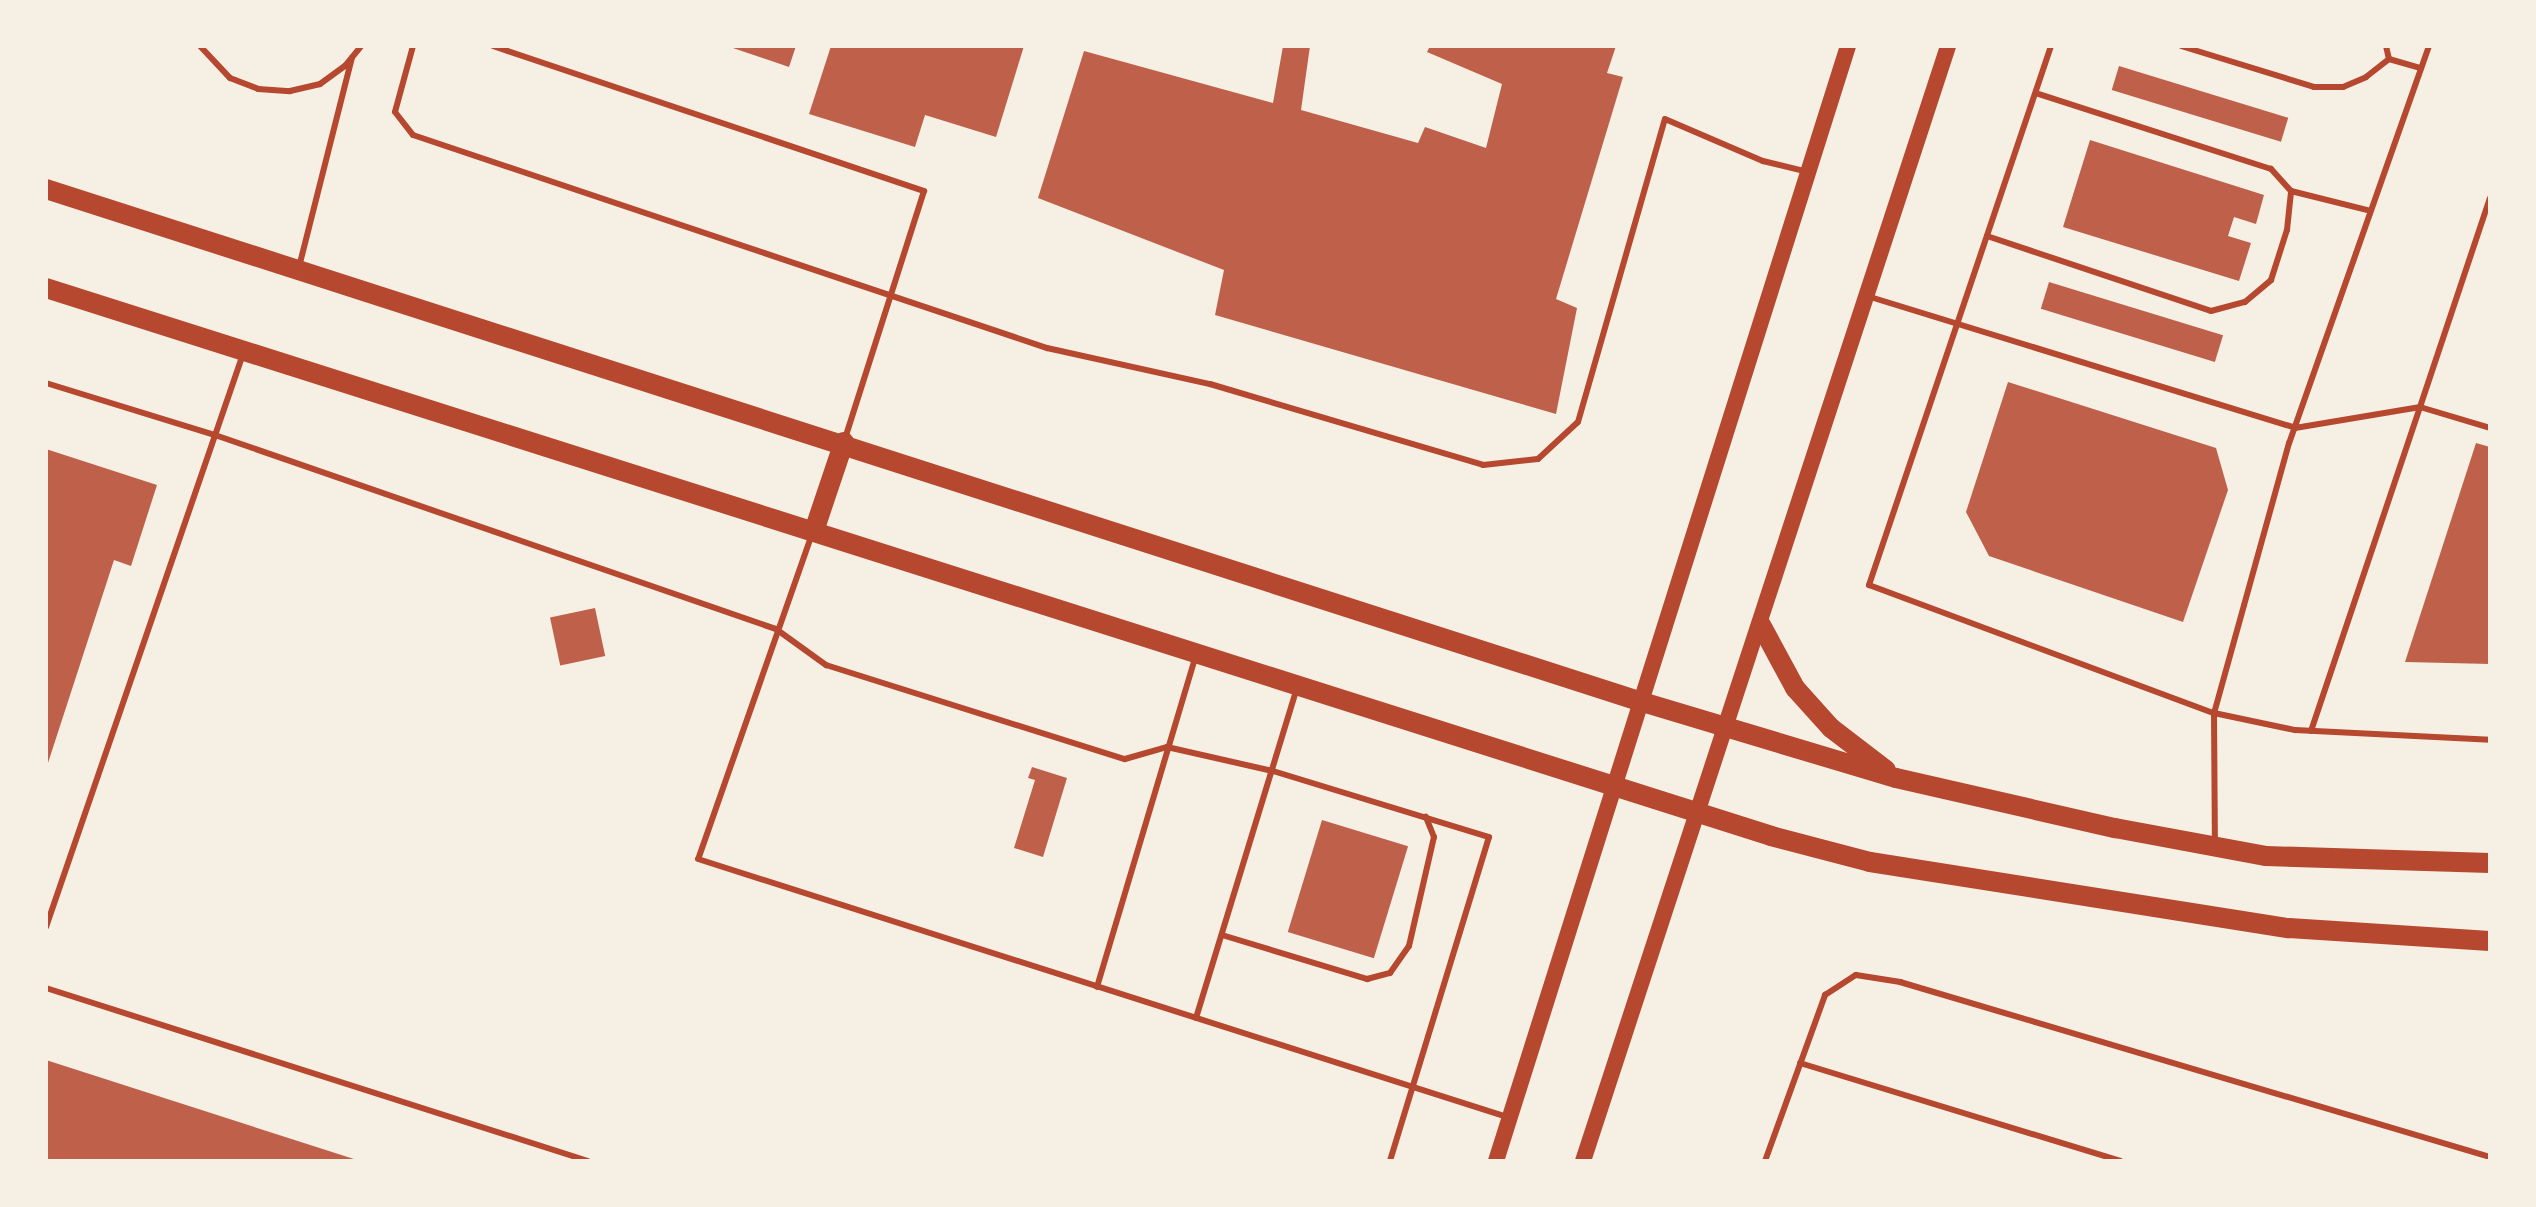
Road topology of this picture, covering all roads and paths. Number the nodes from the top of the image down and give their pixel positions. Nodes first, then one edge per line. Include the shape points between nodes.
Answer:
1 (200, 46) edge
2 (361, 46) edge
3 (413, 46) edge
4 (493, 46) edge
5 (1848, 46) edge
6 (1948, 46) edge
7 (2051, 46) edge
8 (2181, 46) edge
9 (2386, 46) edge
10 (2429, 46) edge
11 (352, 58) junction
12 (2389, 59) junction
13 (2421, 68) junction
14 (2036, 93) junction
15 (1808, 172) junction
16 (46, 189) edge
17 (2291, 191) junction
18 (2490, 198) edge
19 (2371, 211) junction
20 (1987, 236) junction
21 (298, 269) junction
22 (46, 288) edge
23 (891, 293) junction
24 (1867, 296) junction
25 (1957, 327) junction
26 (244, 350) junction
27 (46, 383) edge
28 (2420, 407) junction
29 (2295, 428) junction
30 (2490, 428) edge
31 (215, 435) junction
32 (844, 442) junction
33 (814, 531) junction
34 (1761, 625) junction
35 (776, 629) junction
36 (1197, 651) junction
37 (1298, 684) junction
38 (1639, 701) junction
39 (2214, 713) junction
40 (1727, 728) junction
41 (2311, 731) junction
42 (2490, 740) edge
43 (1167, 747) junction
44 (1273, 771) junction
45 (1896, 778) junction
46 (1612, 786) junction
47 (1695, 812) junction
48 (1426, 817) junction
49 (2215, 847) junction
50 (2490, 863) edge
51 (46, 927) edge
52 (1222, 935) junction
53 (2490, 941) edge
54 (1097, 987) junction
55 (46, 988) edge
56 (1196, 1018) junction
57 (1800, 1063) junction
58 (1411, 1086) junction
59 (1510, 1118) junction
60 (2490, 1157) edge
61 (588, 1161) edge
62 (1390, 1161) edge
63 (1496, 1161) edge
64 (1583, 1161) edge
65 (1765, 1161) edge
66 (2120, 1161) edge

1 - 11 lane via 230,78 258,89 290,91 320,84
2 - 11 lane
3 - 23 lane via 395,112 413,135 621,209
4 - 23 lane via 924,191
5 - 15 main road
6 - 24 main road
7 - 14 lane
8 - 12 lane via 2314,87 2343,87
9 - 12 lane
10 - 13 lane
11 - 21 lane
12 - 13 lane
13 - 19 lane
14 - 17 lane via 2271,169
14 - 20 lane
15 - 23 lane via 1763,161 1665,119 1578,422 1538,459 1483,465 1210,384 1047,348
15 - 38 main road
16 - 21 main road
17 - 19 lane
17 - 20 lane via 2287,230 2271,280 2245,302 2211,311
18 - 28 lane
19 - 29 lane
20 - 25 lane
21 - 32 main road
22 - 26 main road
23 - 32 lane
24 - 25 lane
24 - 34 main road
25 - 29 lane
25 - 39 lane via 1869,585
26 - 31 lane
26 - 33 main road
27 - 31 lane
28 - 29 lane
28 - 30 lane
28 - 41 lane
29 - 39 lane
31 - 35 lane
31 - 51 lane
32 - 33 main road
32 - 38 main road
33 - 35 lane
33 - 36 main road
34 - 40 main road
34 - 45 main road via 1795,688 1831,728
35 - 43 lane via 826,665 1125,759
35 - 54 lane via 698,859
36 - 37 main road
36 - 43 lane
37 - 44 lane
37 - 46 main road
38 - 40 main road
38 - 46 main road
39 - 41 lane
39 - 49 lane
40 - 45 main road
40 - 47 main road
41 - 42 lane
43 - 44 lane
43 - 54 lane
44 - 48 lane
44 - 52 lane
45 - 49 main road
46 - 47 main road
46 - 59 main road
47 - 53 main road via 1870,862 2034,889 2289,928
47 - 64 main road
48 - 52 lane via 1434,837 1409,946 1390,973 1367,979
48 - 58 lane via 1489,837
49 - 50 main road via 2266,856
52 - 56 lane
54 - 56 lane
55 - 61 lane
56 - 58 lane
57 - 60 lane via 1825,995 1856,975 1900,982
57 - 65 lane
57 - 66 lane
58 - 59 lane
58 - 62 lane
59 - 63 main road

